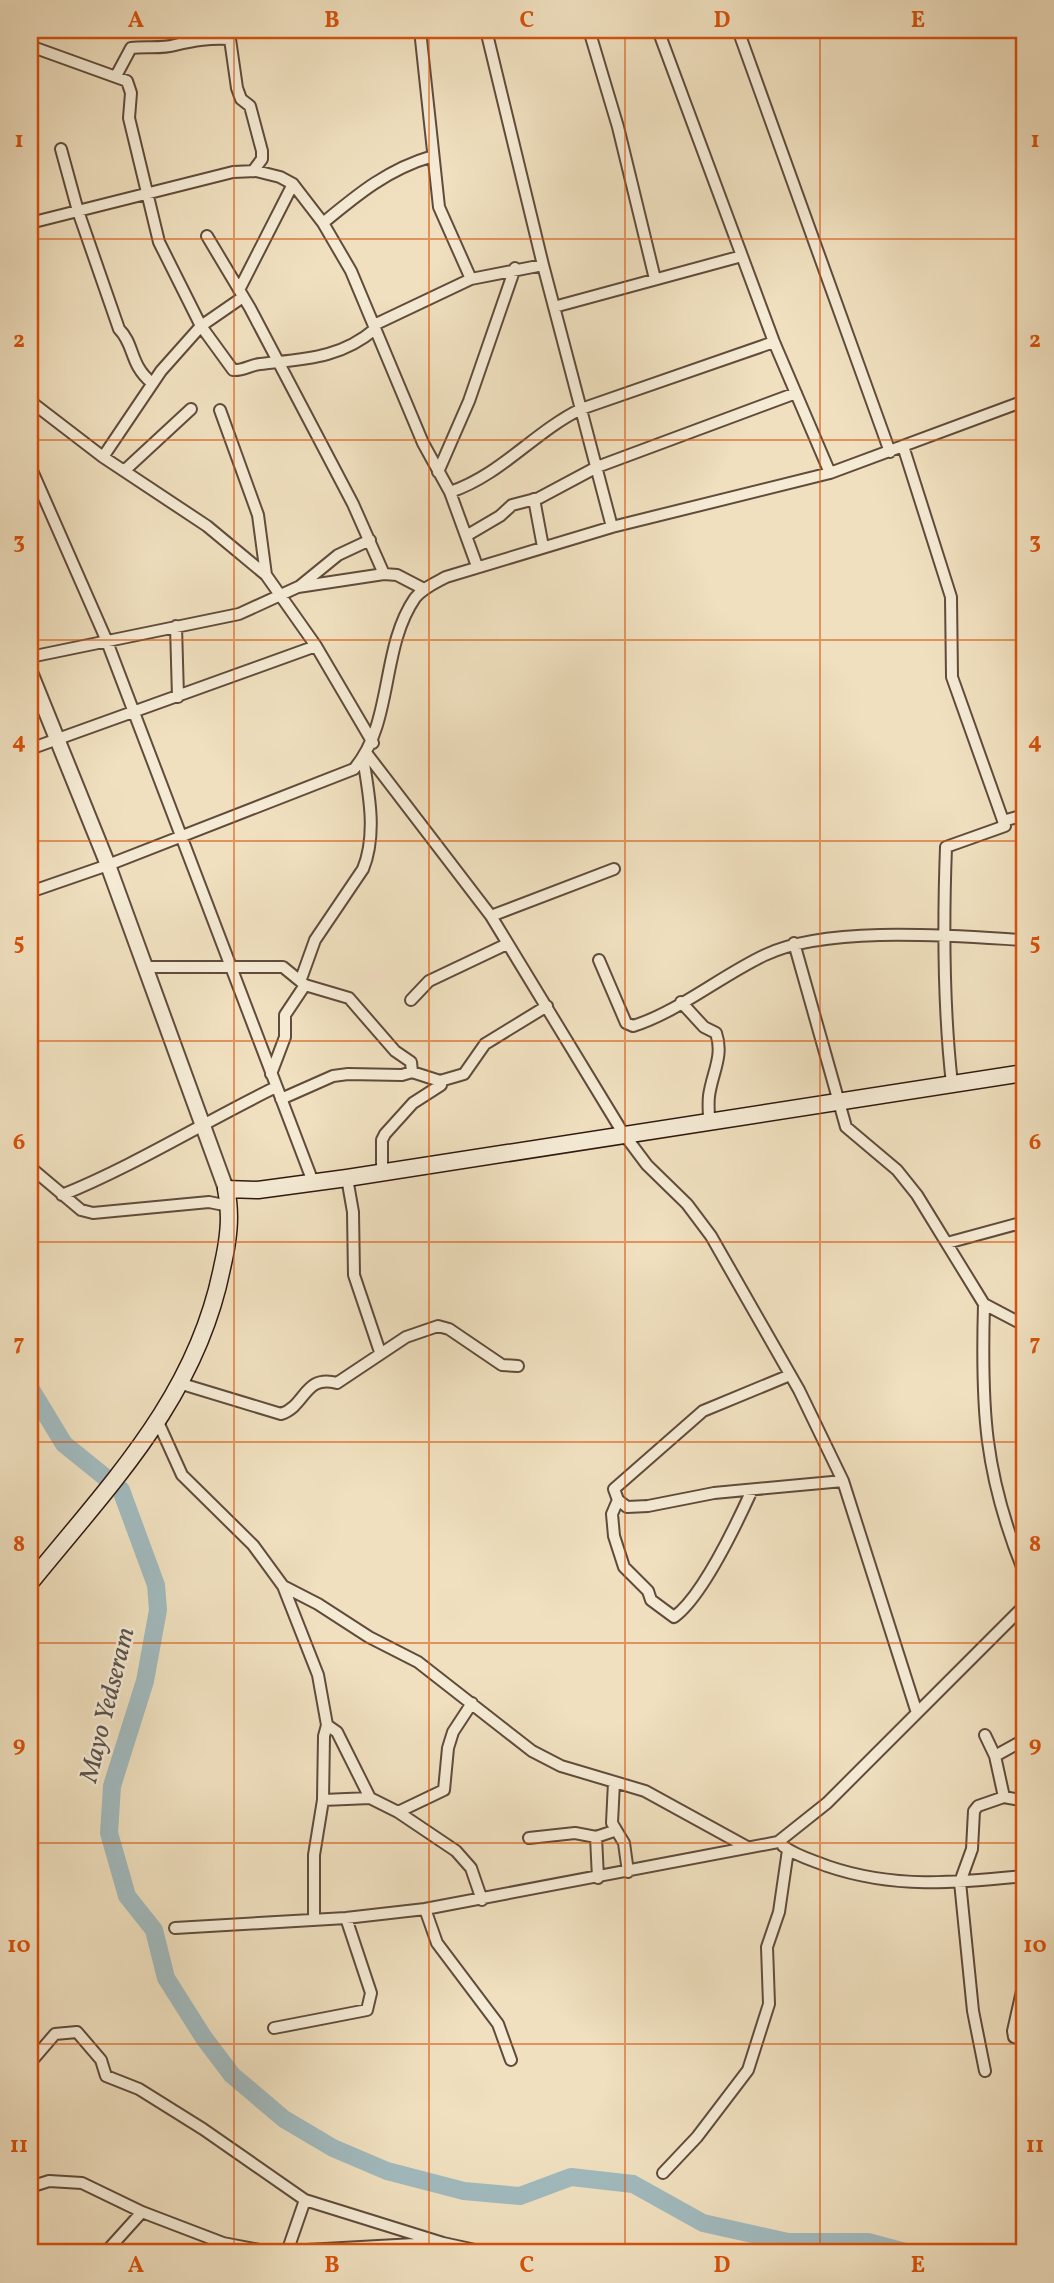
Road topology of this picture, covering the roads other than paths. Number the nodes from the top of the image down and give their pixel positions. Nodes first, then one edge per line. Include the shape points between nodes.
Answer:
1 (420, 30) edge
2 (486, 30) edge
3 (589, 30) edge
4 (658, 30) edge
5 (738, 30) edge
6 (30, 46) edge
7 (116, 76) junction
8 (61, 149) dead end
9 (433, 156) junction
10 (253, 171) junction
11 (293, 184) junction
12 (145, 195) junction
13 (78, 211) junction
14 (30, 223) edge
15 (323, 223) junction
16 (207, 236) dead end
17 (742, 256) junction
18 (543, 265) junction
19 (515, 268) junction
20 (471, 279) junction
21 (655, 279) junction
22 (241, 294) junction
23 (554, 307) junction
24 (201, 326) junction
25 (374, 327) junction
26 (774, 342) junction
27 (277, 363) junction
28 (152, 383) junction
29 (796, 393) junction
30 (30, 401) edge
31 (1024, 401) edge
32 (581, 409) junction
33 (191, 410) dead end
34 (220, 410) dead end
35 (903, 446) junction
36 (890, 452) junction
37 (103, 457) junction
38 (30, 466) edge
39 (597, 467) junction
40 (124, 471) junction
41 (438, 472) junction
42 (830, 473) junction
43 (33, 484) edge
44 (450, 492) junction
45 (534, 499) junction
46 (612, 527) junction
47 (466, 536) junction
48 (370, 540) junction
49 (543, 547) junction
50 (477, 566) junction
51 (384, 574) junction
52 (266, 575) junction
53 (298, 587) junction
54 (424, 589) junction
55 (281, 593) junction
56 (176, 626) junction
57 (106, 639) junction
58 (316, 646) junction
59 (30, 657) edge
60 (30, 672) edge
61 (178, 697) junction
62 (134, 712) junction
63 (58, 739) junction
64 (373, 743) junction
65 (30, 749) edge
66 (365, 756) junction
67 (1024, 814) edge
68 (1003, 821) junction
69 (182, 835) junction
70 (108, 865) junction
71 (614, 869) dead end
72 (30, 892) edge
73 (491, 916) junction
74 (942, 935) junction
75 (1024, 940) edge
76 (794, 943) junction
77 (506, 944) junction
78 (599, 960) dead end
79 (230, 965) junction
80 (145, 967) junction
81 (303, 982) junction
82 (411, 1000) dead end
83 (681, 1002) junction
84 (547, 1006) junction
85 (412, 1072) junction
86 (1024, 1073) edge
87 (271, 1074) junction
88 (440, 1080) junction
89 (952, 1084) junction
90 (276, 1087) junction
91 (281, 1099) junction
92 (836, 1100) junction
93 (709, 1120) junction
94 (203, 1123) junction
95 (624, 1133) junction
96 (30, 1167) edge
97 (382, 1172) junction
98 (346, 1178) junction
99 (313, 1182) junction
100 (226, 1189) junction
101 (258, 1190) junction
102 (62, 1195) junction
103 (209, 1202) junction
104 (229, 1206) junction
105 (1022, 1223) edge
106 (1024, 1240) edge
107 (947, 1243) junction
108 (984, 1304) junction
109 (1024, 1325) edge
110 (380, 1352) junction
111 (518, 1366) dead end
112 (790, 1375) junction
113 (182, 1384) junction
114 (158, 1422) junction
115 (843, 1481) junction
116 (752, 1490) junction
117 (618, 1500) junction
118 (1024, 1572) edge
119 (30, 1583) edge
120 (284, 1586) junction
121 (1024, 1606) edge
122 (472, 1703) junction
123 (917, 1713) junction
124 (327, 1725) junction
125 (985, 1735) dead end
126 (1024, 1740) edge
127 (995, 1756) junction
128 (614, 1782) junction
129 (1004, 1797) junction
130 (370, 1798) junction
131 (323, 1800) junction
132 (1024, 1804) edge
133 (398, 1812) junction
134 (614, 1831) junction
135 (596, 1836) junction
136 (529, 1838) dead end
137 (778, 1842) junction
138 (747, 1847) junction
139 (788, 1850) junction
140 (628, 1872) junction
141 (1024, 1876) edge
142 (598, 1878) junction
143 (960, 1882) junction
144 (482, 1900) junction
145 (425, 1909) junction
146 (346, 1918) junction
147 (314, 1920) junction
148 (175, 1928) dead end
149 (1024, 1982) edge
150 (274, 2028) dead end
151 (1024, 2040) edge
152 (511, 2060) dead end
153 (30, 2063) edge
154 (985, 2071) dead end
155 (663, 2173) dead end
156 (30, 2187) edge
157 (305, 2200) junction
158 (142, 2212) junction
159 (443, 2243) junction
160 (30, 2244) edge
161 (412, 2249) edge
162 (286, 2252) edge
163 (331, 2252) edge
164 (37, 2253) edge
165 (105, 2253) edge
166 (489, 2253) edge

1 - 9 street
2 - 18 street
3 - 21 street
4 - 17 street
5 - 36 street
6 - 7 street
7 - 10 street via 131,48 230,39 237,88 250,106 262,151
7 - 12 street via 127,81 131,93 129,118
8 - 13 street
9 - 15 street via 403,165 370,184
9 - 20 street via 439,207
10 - 11 street
10 - 12 street
11 - 15 street
11 - 22 street
12 - 13 street
12 - 24 street via 159,242
13 - 14 street
13 - 28 street via 119,329 126,335 137,369
15 - 25 street via 351,271
16 - 22 street
17 - 21 street
17 - 26 street
18 - 19 street
18 - 23 street
19 - 20 street
19 - 41 street via 469,401
20 - 25 street
21 - 23 street
22 - 24 street
22 - 27 street
23 - 32 street
24 - 27 street via 233,370
24 - 28 street
25 - 27 street via 342,349 311,360
25 - 41 street
26 - 29 street
26 - 32 street
27 - 48 street
28 - 37 street
29 - 39 street
29 - 42 street
30 - 37 street
31 - 35 street
32 - 39 street
32 - 44 street via 554,422 489,476
33 - 40 street
34 - 52 street via 258,515
35 - 36 street
35 - 68 street via 951,597 952,677
36 - 42 street
37 - 40 street
38 - 43 street
39 - 45 street
39 - 46 street
40 - 52 street via 207,526
41 - 44 street
42 - 46 street
43 - 57 street
44 - 47 street
45 - 47 street via 512,505
45 - 49 street
46 - 49 street
47 - 50 street
48 - 51 street
48 - 53 street via 338,555
49 - 50 street
50 - 54 street
51 - 53 street
51 - 54 street via 397,575
52 - 55 street
53 - 55 street
54 - 64 street via 414,599 402,627
55 - 56 street via 239,614
55 - 58 street
56 - 57 street
56 - 61 street
57 - 59 street
57 - 62 street
58 - 61 street
58 - 64 street
60 - 63 street
61 - 62 street
62 - 63 street
62 - 69 street
63 - 65 street
63 - 70 street
64 - 66 street
66 - 69 street via 343,774
66 - 73 street
66 - 81 street via 371,837 368,857 315,940
67 - 68 street
68 - 74 street via 1003,828 946,847
69 - 70 street
69 - 79 street
70 - 72 street
70 - 80 street
71 - 73 street
73 - 77 street
74 - 75 street
74 - 76 street
74 - 89 street
76 - 83 street
76 - 92 street
77 - 82 street via 429,981
77 - 84 street
78 - 83 street via 626,1023 643,1023
79 - 80 street
79 - 81 street via 277,965
79 - 87 street
80 - 94 street
81 - 85 street via 349,998 395,1051 411,1062
81 - 87 street via 285,1016 285,1037
83 - 93 street via 704,1027 716,1032 719,1041 708,1099
84 - 88 street via 485,1044 464,1074
84 - 95 street
85 - 88 street
85 - 91 street via 333,1076
86 - 89 main road
87 - 90 street
88 - 97 street via 441,1085 413,1104 385,1134
89 - 92 main road
90 - 91 street
90 - 94 street
91 - 99 street
92 - 93 main road
92 - 107 street via 846,1127 897,1170
93 - 95 main road
94 - 100 street
94 - 102 street via 114,1174
95 - 97 main road
95 - 112 street via 711,1236
96 - 102 street
97 - 98 main road
98 - 99 main road
98 - 110 street via 353,1212 354,1275
99 - 101 main road
100 - 101 main road
100 - 103 street
100 - 104 main road
101 - 104 main road
102 - 103 street via 93,1213
103 - 104 street
104 - 113 main road via 214,1307
105 - 106 street
105 - 107 street
107 - 108 street
108 - 109 street
108 - 118 street via 982,1401 989,1459 1004,1523
110 - 111 street via 438,1326 502,1365
110 - 113 street via 337,1383 316,1382 290,1412 281,1414
112 - 115 street
112 - 117 street via 703,1411 614,1489
113 - 114 main road
114 - 119 main road
114 - 120 street via 182,1475 253,1545
115 - 116 street
115 - 123 street
116 - 117 street via 648,1506 627,1507
116 - 117 street via 702,1583 674,1618 651,1600 624,1567 612,1525
120 - 122 street via 418,1662
120 - 124 street via 317,1675
121 - 123 street
122 - 128 street via 532,1751 561,1766
122 - 133 street via 453,1732 444,1790
123 - 137 street via 827,1803
124 - 130 street via 337,1732
124 - 131 street
125 - 127 street
126 - 127 street
127 - 129 street
128 - 134 street
128 - 138 street via 645,1791
129 - 132 street
129 - 143 street via 974,1811 972,1849
130 - 131 street
130 - 133 street
131 - 147 street via 314,1855
133 - 144 street via 456,1851 471,1868
134 - 135 street
134 - 140 street via 624,1843
135 - 136 street via 575,1833
135 - 142 street
137 - 138 street
137 - 139 street
138 - 140 street
139 - 143 street via 852,1875 891,1883
139 - 155 street via 779,1912 766,1947 769,2004 748,2070
140 - 142 street
141 - 143 street
142 - 144 street
143 - 154 street via 973,2011
144 - 145 street
145 - 146 street
145 - 152 street via 437,1942 498,2024
146 - 147 street
146 - 150 street via 371,1993 368,2010
147 - 148 street
149 - 151 street via 1013,2031 1014,2037
153 - 157 street via 55,2034 77,2032 101,2060 106,2076 139,2089
156 - 158 street via 49,2181 82,2183
157 - 159 street
157 - 162 street
158 - 162 street via 223,2243
158 - 165 street
159 - 161 street
159 - 166 street
160 - 164 street
161 - 163 street
162 - 163 street

